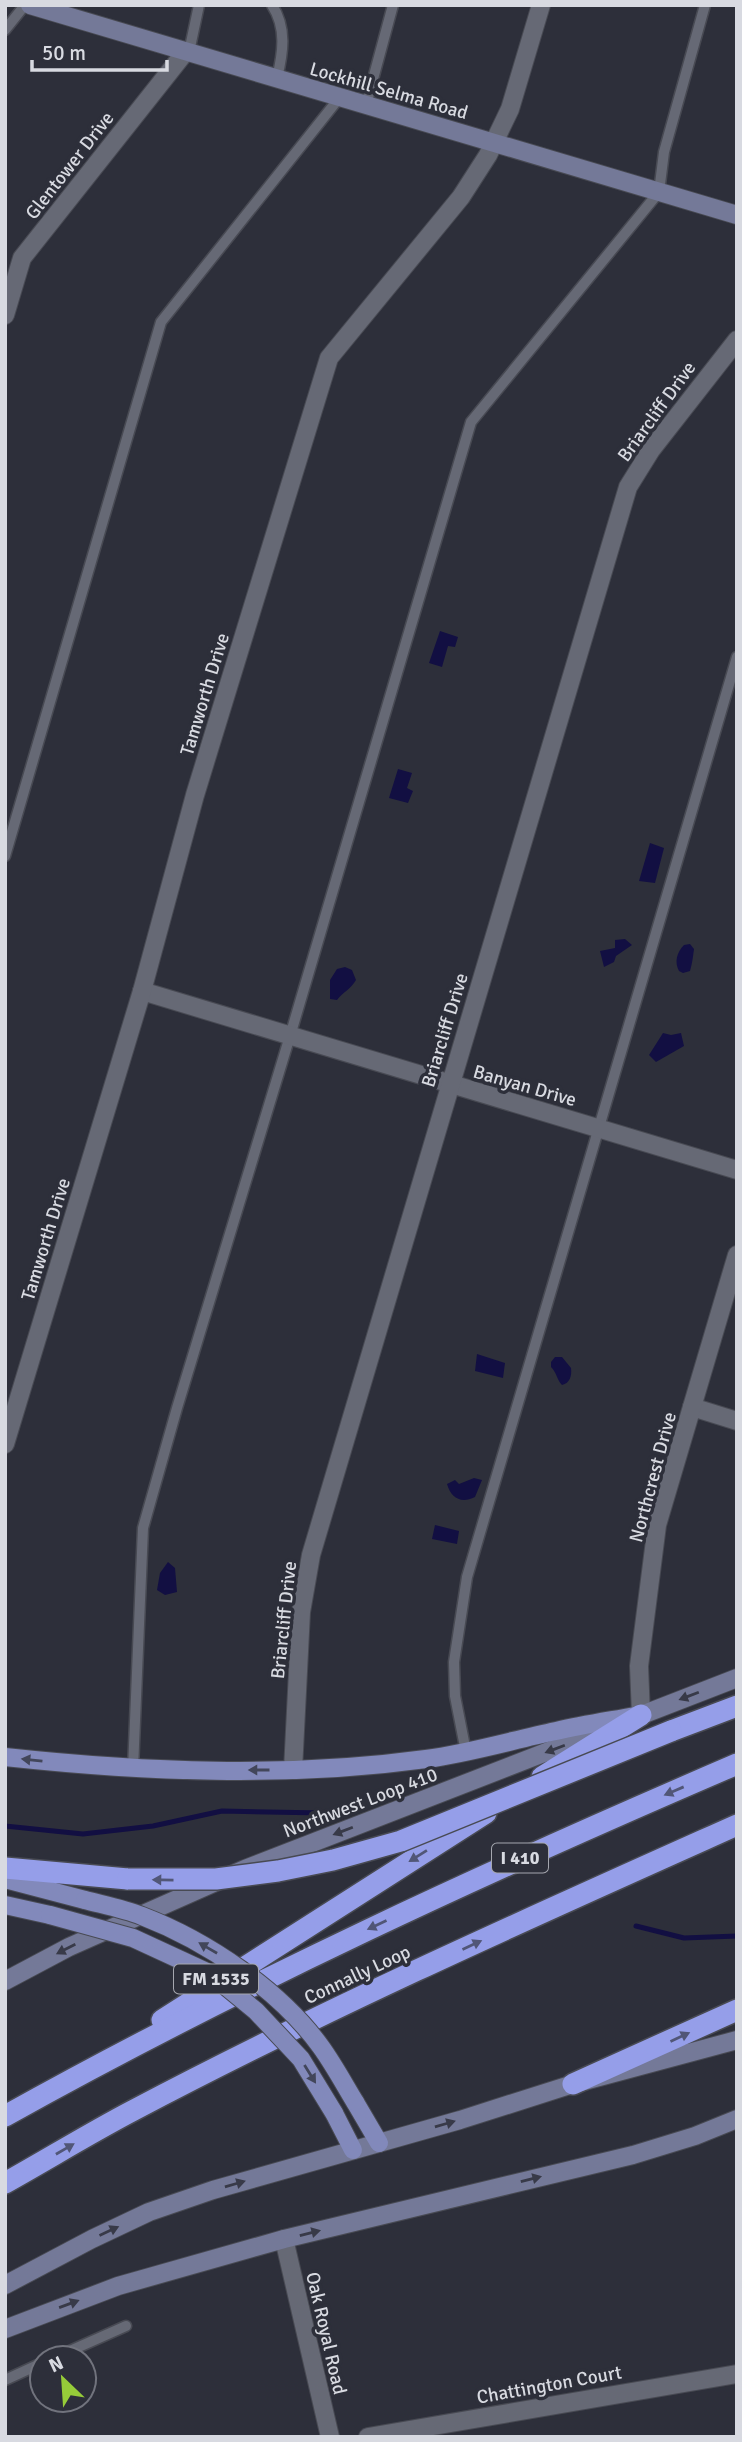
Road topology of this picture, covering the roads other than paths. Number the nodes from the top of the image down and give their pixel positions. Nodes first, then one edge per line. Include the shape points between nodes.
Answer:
1 (27, 5) edge
2 (199, 5) edge
3 (272, 5) edge
4 (393, 5) edge
5 (541, 5) edge
6 (705, 5) edge
7 (5, 30) edge
8 (188, 52) junction
9 (277, 78) junction
10 (340, 97) junction
11 (366, 105) junction
12 (494, 142) junction
13 (659, 192) junction
14 (737, 215) edge
15 (5, 315) edge
16 (737, 340) edge
17 (737, 657) edge
18 (5, 856) edge
19 (142, 991) junction
20 (290, 1036) junction
21 (449, 1085) junction
22 (600, 1129) junction
23 (737, 1170) edge
24 (737, 1255) edge
25 (692, 1407) junction
26 (737, 1420) edge
27 (5, 1444) edge
28 (737, 1678) edge
29 (737, 1706) edge
30 (642, 1715) junction
31 (466, 1752) junction
32 (5, 1757) edge
33 (737, 1764) edge
34 (132, 1769) junction
35 (293, 1770) junction
36 (737, 1825) edge
37 (5, 1868) edge
38 (5, 1879) edge
39 (5, 1905) edge
40 (5, 1981) edge
41 (737, 2010) edge
42 (737, 2040) edge
43 (573, 2084) junction
44 (55, 2088) junction
45 (5, 2116) edge
46 (737, 2119) edge
47 (379, 2143) junction
48 (353, 2150) junction
49 (5, 2183) edge
50 (284, 2239) junction
51 (5, 2285) edge
52 (126, 2326) dead end
53 (5, 2329) edge
54 (86, 2344) edge
55 (28, 2369) edge
56 (737, 2374) edge
57 (5, 2380) edge
58 (330, 2437) edge
59 (368, 2437) edge

1 - 7 lane
1 - 8 main road, Lockhill Selma Road
2 - 8 lane
3 - 9 lane via 280,17 284,47
4 - 11 lane
5 - 12 street, Tamworth Drive via 510,108
6 - 13 lane via 664,152
8 - 9 main road, Lockhill Selma Road
8 - 15 street, Glentower Drive via 22,258
9 - 10 main road, Lockhill Selma Road
10 - 11 main road, Lockhill Selma Road
10 - 18 lane via 161,322
11 - 12 main road, Lockhill Selma Road
12 - 13 main road, Lockhill Selma Road
12 - 19 street, Tamworth Drive via 461,197 329,358 195,795
13 - 14 main road, Lockhill Selma Road
13 - 20 lane via 471,422
16 - 21 street, Briarcliff Drive via 628,486
17 - 22 lane
19 - 20 street, Banyan Drive
19 - 27 street, Tamworth Drive
20 - 21 street, Banyan Drive
20 - 34 lane via 143,1528
21 - 22 street, Banyan Drive
21 - 35 street, Briarcliff Drive via 310,1555 301,1612
22 - 23 street, Banyan Drive
22 - 31 lane via 467,1577 454,1662 455,1696
24 - 25 street, Northcrest Drive
25 - 26 street
25 - 30 street, Northcrest Drive via 657,1525 639,1666
28 -> 30 main road, Northwest Loop 410
29 -> 37 highway, bridge via 461,1818 378,1847 278,1871 216,1879 128,1879
30 - 31 main road
30 -> 40 main road, Northwest Loop 410 via 232,1874
30 -> 44 highway
31 - 35 main road
34 -> 32 main road
33 -> 44 highway, Connally Loop / I 410 via 449,1890
35 -> 34 main road
49 -> 36 highway, Connally Loop via 245,2053
47 -> 38 main road, FM 1535, bridge via 320,2046 276,1998 226,1959 139,1914
39 -> 48 main road, FM 1535, bridge via 133,1938 211,1974 256,2011 301,2059
43 -> 41 highway
42 - 43 main road
47 -> 43 main road
44 - 45 highway, Connally Loop / I 410
50 -> 46 main road via 633,2155
47 - 48 main road
51 -> 48 main road via 149,2212
53 -> 50 main road via 118,2286
50 - 58 street, Oak Royal Road
52 - 54 lane
55 - 57 lane
56 - 59 street, Chattington Court

